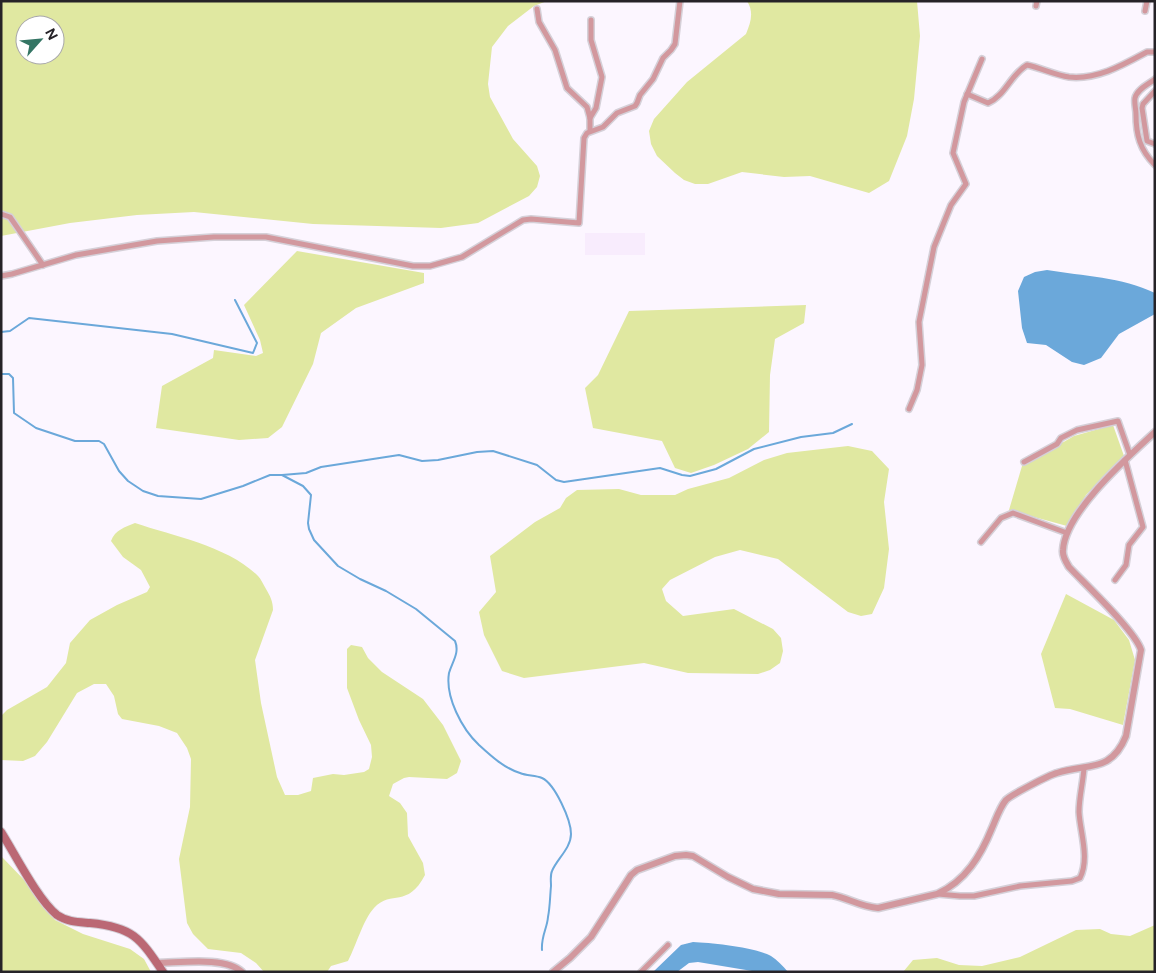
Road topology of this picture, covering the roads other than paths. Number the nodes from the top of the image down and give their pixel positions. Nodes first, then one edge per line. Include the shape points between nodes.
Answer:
1 (680, 1) edge
2 (1146, 1) edge
3 (537, 9) dead end
4 (1145, 11) dead end
5 (591, 20) dead end
6 (1155, 52) edge
7 (982, 58) dead end
8 (1155, 78) edge
9 (1155, 91) edge
10 (967, 94) junction
11 (590, 118) junction
12 (590, 132) junction
13 (1155, 144) edge
14 (1155, 165) edge
15 (1, 214) edge
16 (43, 265) junction
17 (1, 276) edge
18 (909, 409) dead end
19 (1155, 432) edge
20 (1128, 458) junction
21 (1024, 462) dead end
22 (1067, 533) junction
23 (981, 542) dead end
24 (1115, 580) dead end
25 (1084, 768) junction
26 (1, 832) edge
27 (937, 894) junction
28 (668, 945) dead end
29 (157, 963) junction
30 (163, 972) edge
31 (242, 972) edge
32 (553, 972) edge
33 (641, 972) edge

1 - 12 street via 675,44 663,58 637,104 616,113 602,127
2 - 4 street
3 - 11 street via 539,22 555,50 567,88 588,107
5 - 11 street via 591,40 602,77 596,108
6 - 10 street via 1147,52 1105,73 1087,77 1067,77 1027,65 988,103
7 - 10 street
8 - 14 street via 1135,98 1138,142
9 - 13 street via 1142,108 1145,136 1147,141
10 - 18 street via 953,153 966,184 951,205 934,247 919,322 921,371
11 - 12 street
12 - 16 street via 584,138 579,223 523,220 476,250 430,266 412,266 266,237 157,241 76,254
15 - 16 street via 10,217
16 - 17 street
19 - 20 street
20 - 21 street via 1118,421 1077,430
20 - 22 street via 1084,505
20 - 24 street via 1143,527 1129,545 1126,565
22 - 23 street via 1013,513 1001,518
22 - 25 street via 1062,550 1069,568 1130,632 1141,650 1121,749 1101,764
25 - 27 street via 1056,773 1006,800 975,862 962,877
25 - 27 street via 1079,806 1083,836 1080,878 974,896
26 - 29 main road via 42,898 57,915 70,922 112,925 127,931 141,942
27 - 32 street via 868,908 840,897 779,894 753,889 693,856 675,856 631,875 591,937
28 - 33 street
29 - 30 main road
29 - 31 street via 230,964

